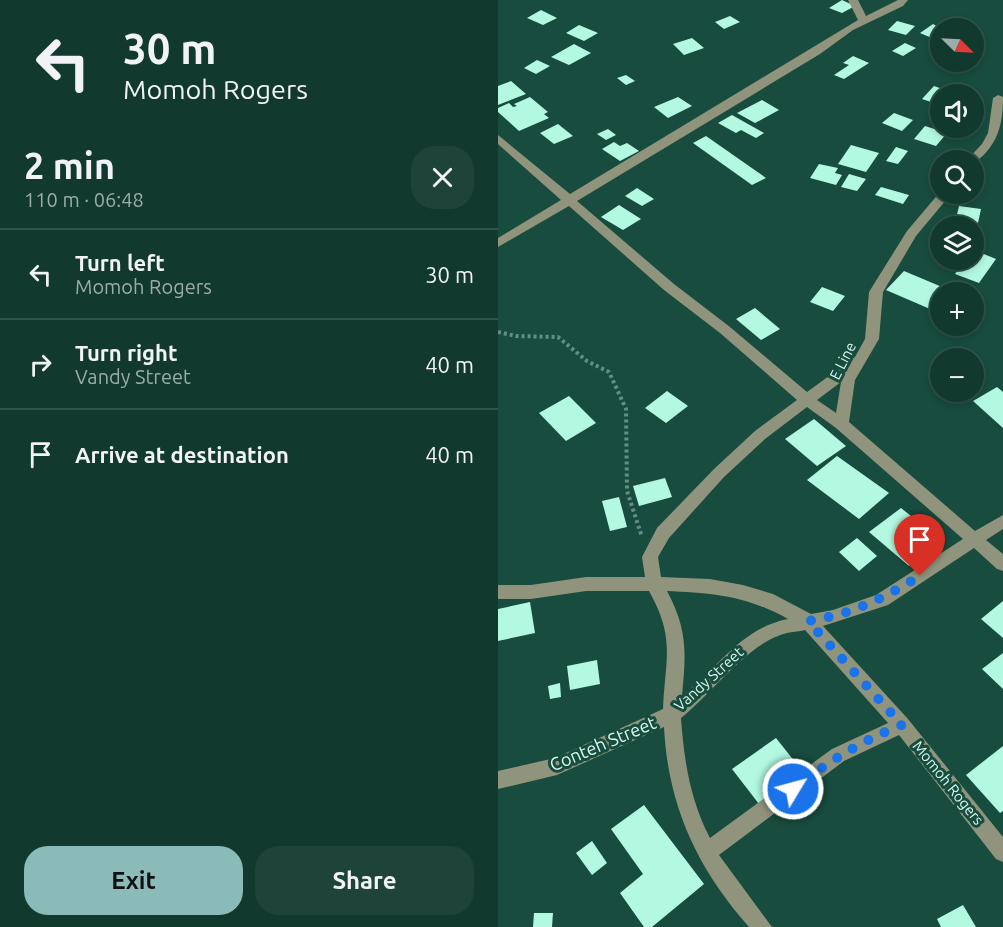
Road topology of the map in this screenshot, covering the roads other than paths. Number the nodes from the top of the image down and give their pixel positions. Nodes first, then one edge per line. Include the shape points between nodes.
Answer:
1 (853, 0) edge
2 (903, 0) edge
3 (864, 21) junction
4 (998, 98) dead end
5 (498, 138) edge
6 (984, 150) edge
7 (567, 200) junction
8 (936, 204) edge
9 (498, 243) edge
10 (860, 360) junction
11 (808, 400) junction
12 (841, 424) junction
13 (1003, 521) edge
14 (977, 539) junction
15 (1003, 564) edge
16 (654, 584) junction
17 (498, 592) edge
18 (808, 621) junction
19 (672, 714) junction
20 (902, 725) junction
21 (498, 780) edge
22 (1003, 852) edge
23 (705, 853) junction
24 (762, 927) edge

1 - 3 street
2 - 3 street
3 - 7 street
4 - 6 street via 997,130
5 - 7 street
7 - 9 street
7 - 11 street
8 - 10 street, E Line via 911,234 876,292 873,339
10 - 11 street
10 - 12 street, E Line via 848,380
11 - 12 street
11 - 16 street via 760,435 663,533 650,557
12 - 14 street
13 - 14 street, Vandy Street
14 - 15 street
14 - 18 street, Vandy Street via 882,600
16 - 17 street, Momoh Rogers via 586,584
16 - 18 street, Momoh Rogers via 710,586 743,592 767,598
16 - 19 street via 676,633
18 - 19 street, Vandy Street via 774,629 748,644
18 - 20 street, Momoh Rogers
19 - 21 street, Conteh Street via 557,766
19 - 23 street via 673,749 681,789
20 - 22 street, Momoh Rogers
20 - 23 street via 838,755
23 - 24 street via 733,896

